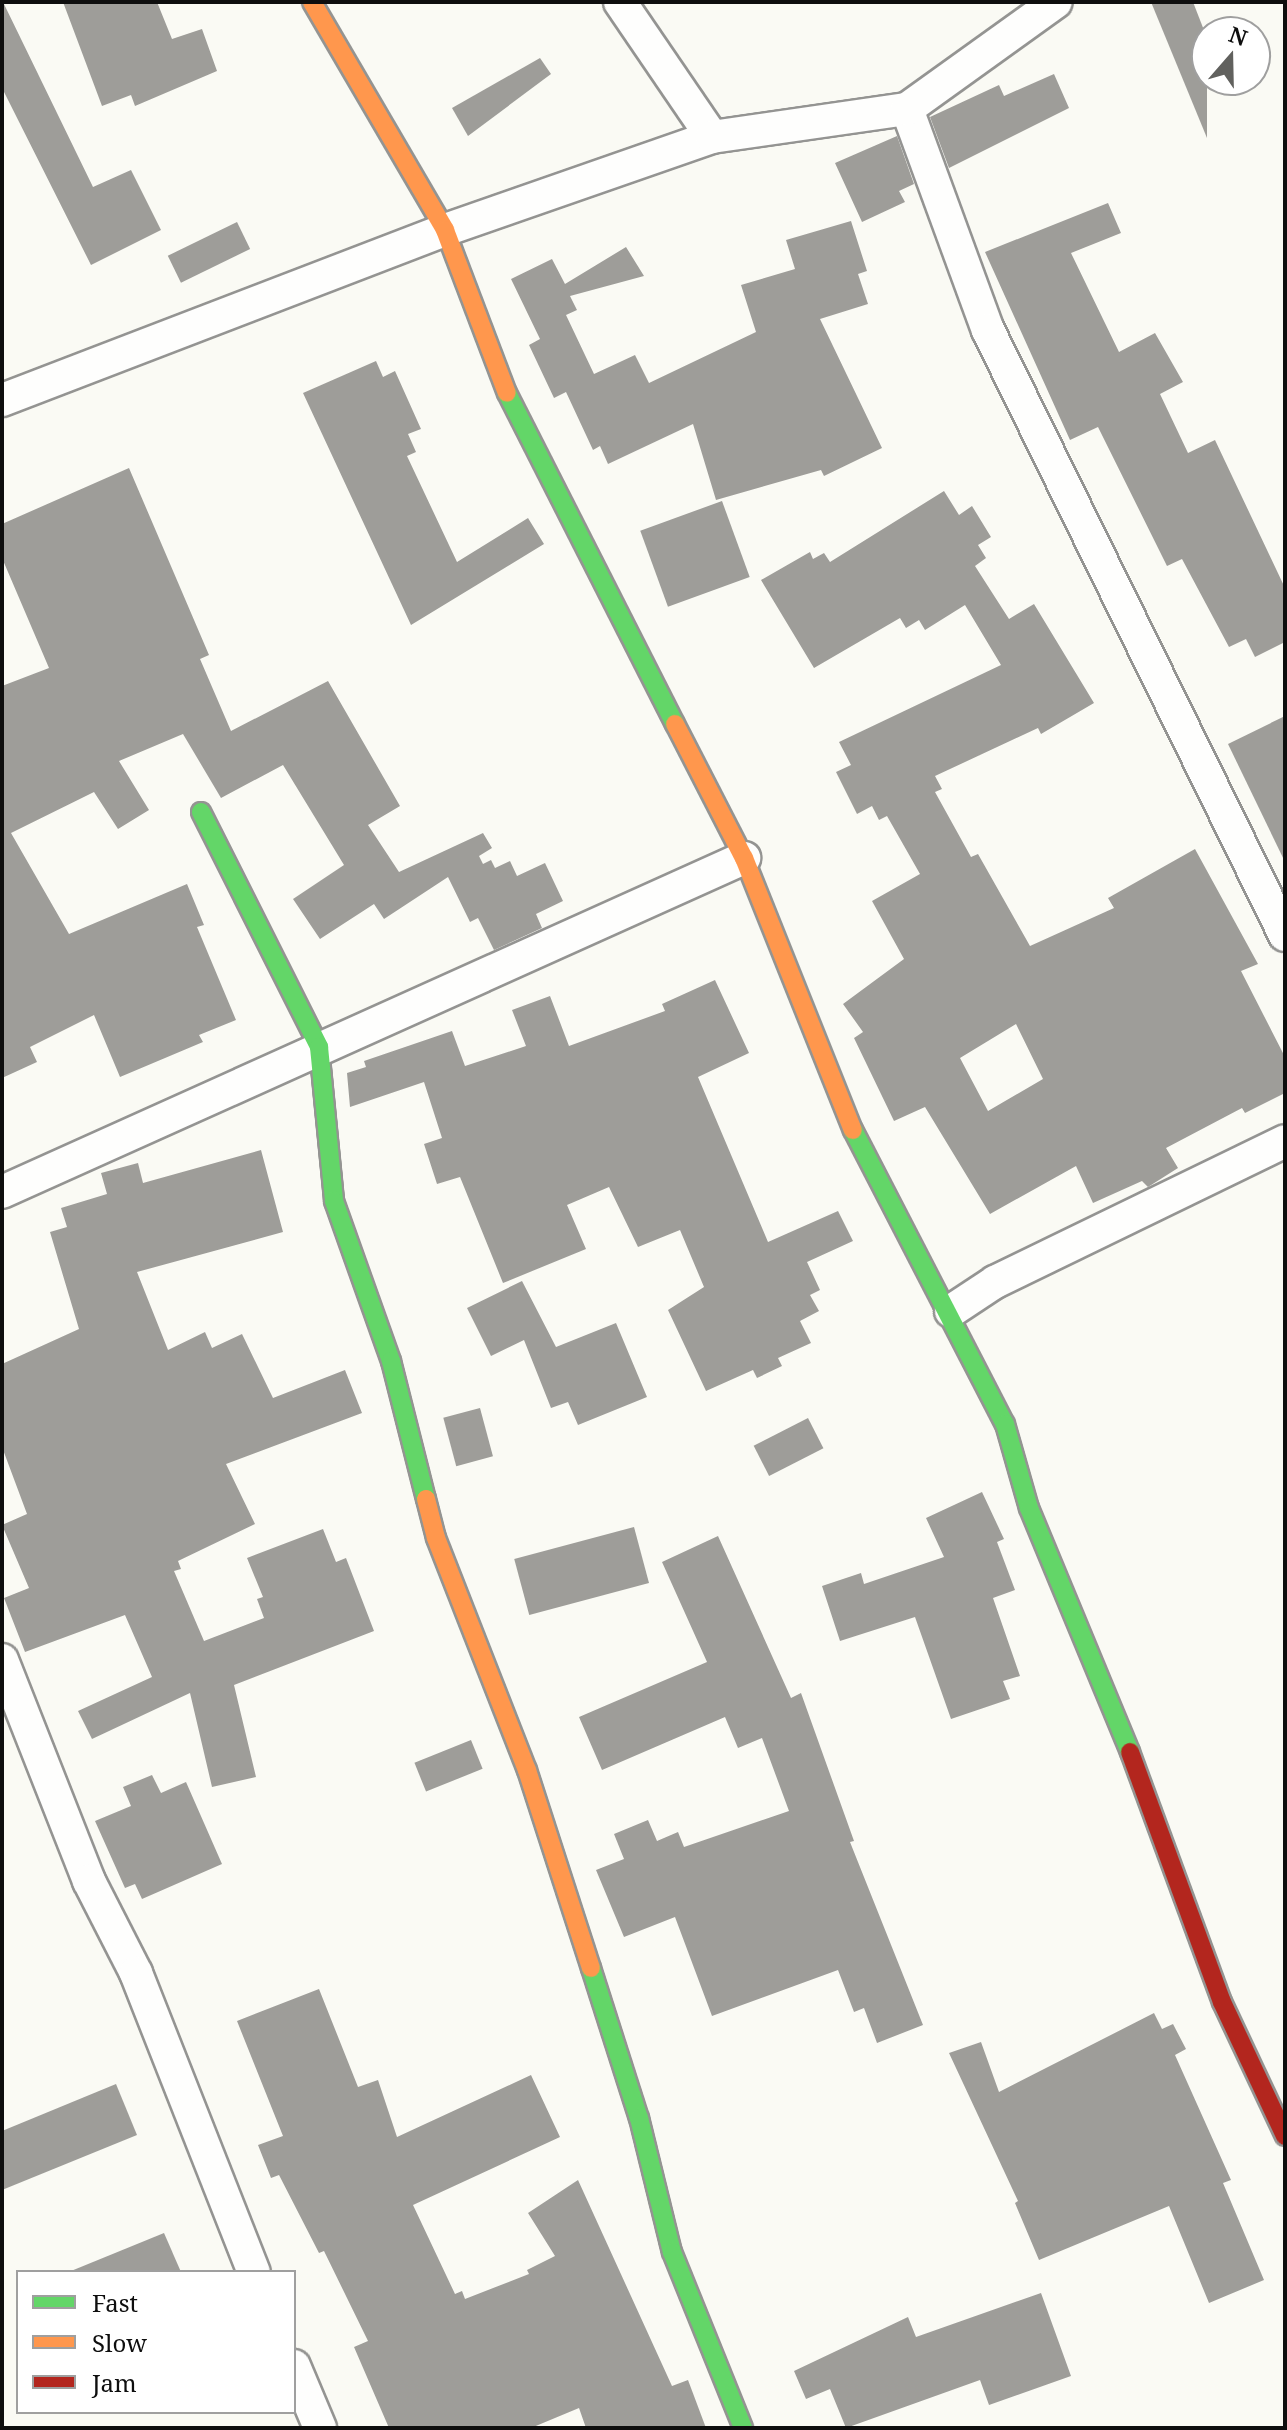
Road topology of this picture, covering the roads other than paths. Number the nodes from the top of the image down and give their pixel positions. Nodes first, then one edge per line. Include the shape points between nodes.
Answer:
1 (312, 2) edge
2 (620, 2) edge
3 (1056, 2) edge
4 (907, 109) junction
5 (712, 137) junction
6 (445, 230) junction
7 (2, 400) edge
8 (201, 812) dead end
9 (744, 858) junction
10 (1285, 935) edge
11 (319, 1047) junction
12 (1285, 1141) edge
13 (2, 1192) edge
14 (951, 1311) junction
15 (2, 1660) edge
16 (1285, 2136) edge
17 (253, 2270) edge
18 (296, 2371) edge
19 (320, 2428) edge
20 (743, 2428) edge

1 - 6 street
2 - 5 street
3 - 4 street
4 - 5 street
4 - 10 street via 988,330
5 - 6 street
6 - 7 street
6 - 9 street via 518,423
8 - 11 street
9 - 11 street
9 - 14 street via 855,1135
11 - 13 street
11 - 20 street via 334,1201 391,1361 436,1538 527,1770 639,2118 672,2252
12 - 14 street via 995,1282
14 - 16 street via 1005,1424 1029,1508 1121,1728 1222,2002
15 - 17 street via 89,1881 136,1973
18 - 19 street

